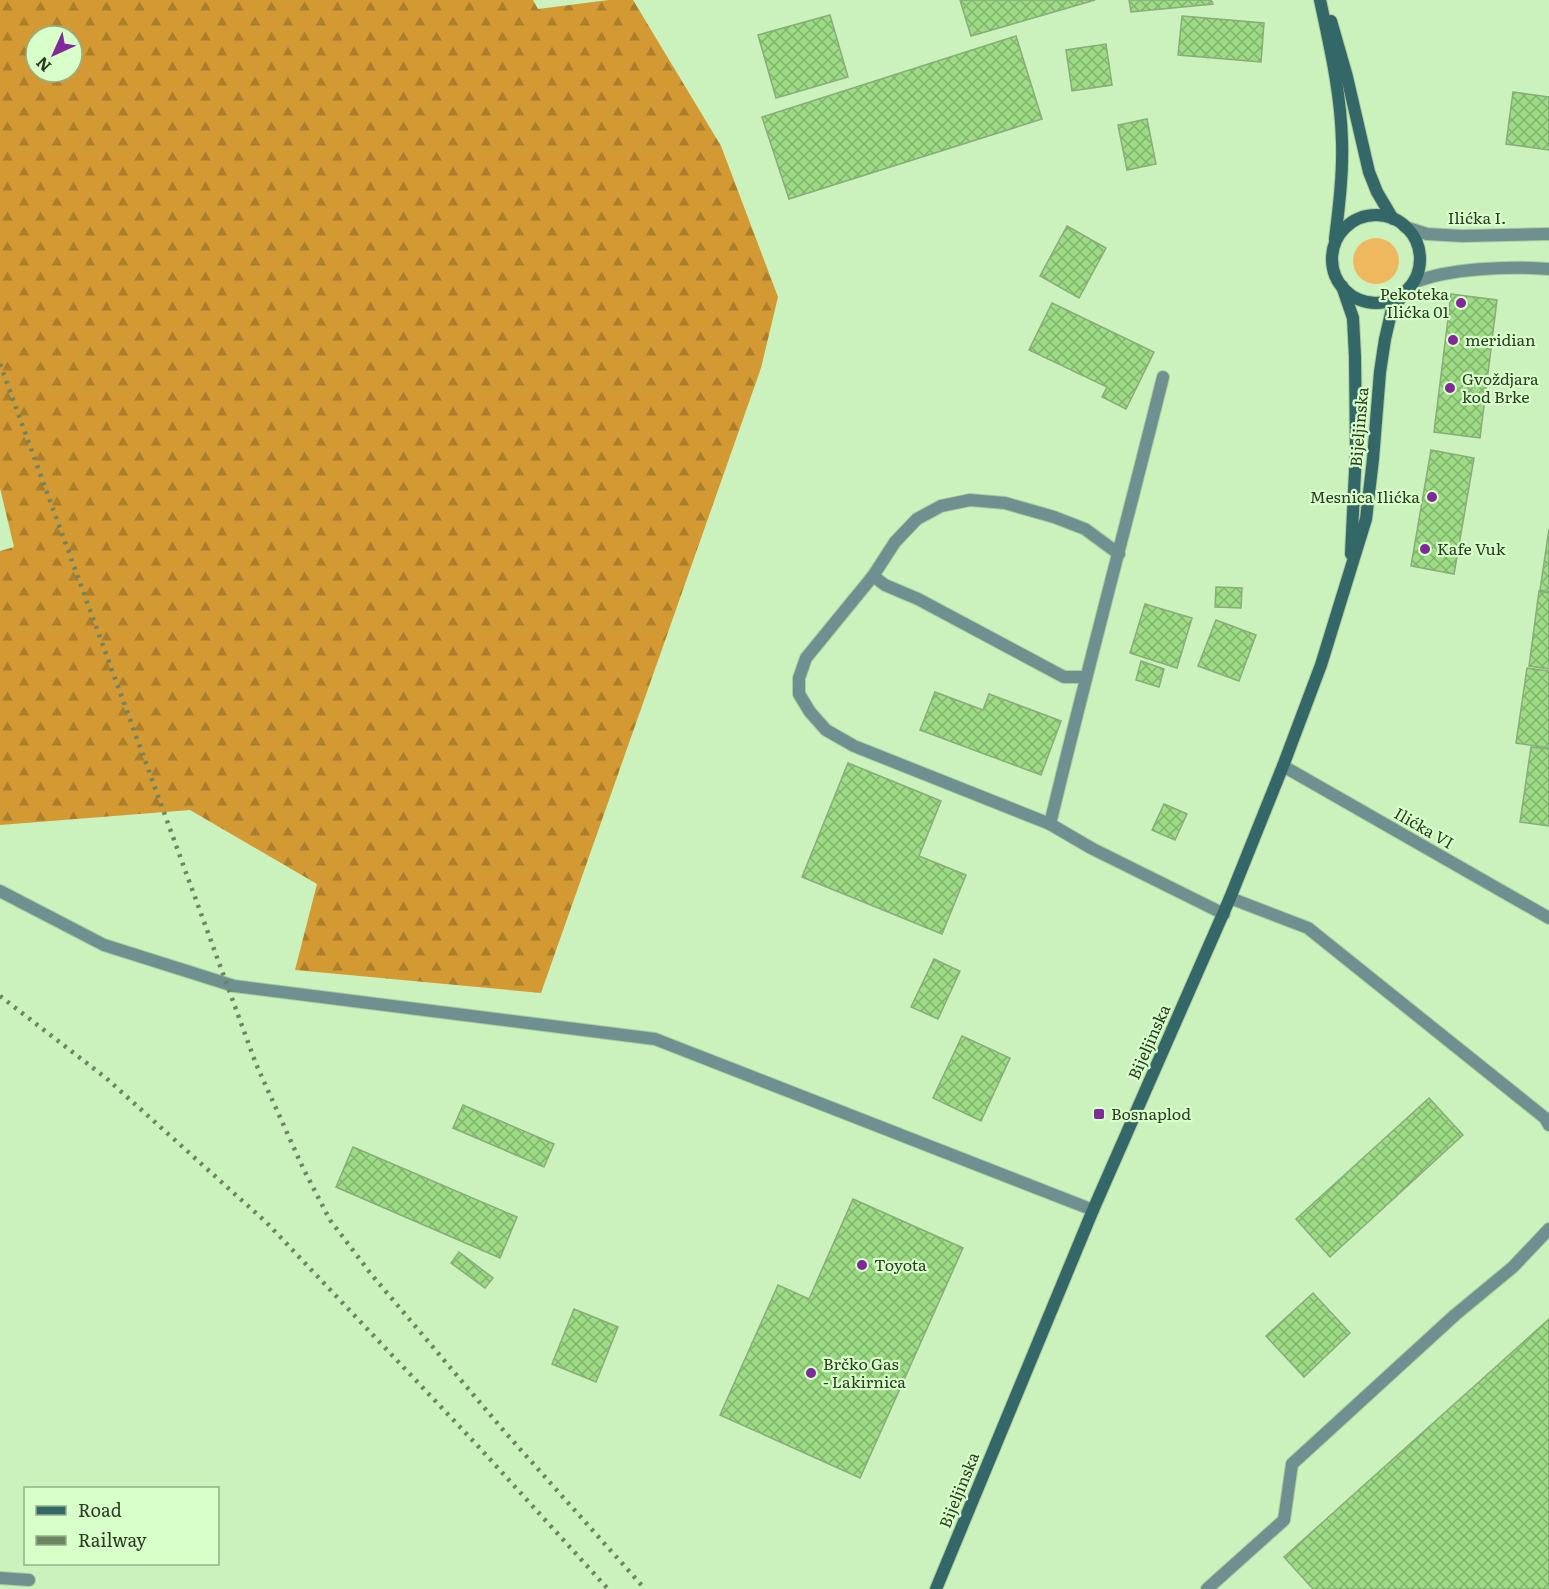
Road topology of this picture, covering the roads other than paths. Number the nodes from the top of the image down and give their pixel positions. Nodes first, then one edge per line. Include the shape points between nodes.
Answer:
1 (1321, 0) edge
2 (1393, 219) junction
3 (1405, 227) junction
4 (1549, 234) edge
5 (1335, 245) junction
6 (1549, 269) edge
7 (1342, 286) junction
8 (1409, 287) junction
9 (1163, 377) dead end
10 (1119, 554) junction
11 (1350, 570) junction
12 (873, 576) junction
13 (1086, 677) junction
14 (1283, 766) junction
15 (1050, 824) junction
16 (0, 891) edge
17 (1230, 898) junction
18 (1224, 914) junction
19 (1549, 918) edge
20 (1549, 1125) edge
21 (1093, 1210) junction
22 (1549, 1228) edge
23 (0, 1578) edge
24 (29, 1580) dead end
25 (936, 1589) edge
26 (1207, 1589) edge

1 - 2 main road via 1338,41 1369,172
1 - 5 main road via 1341,116
2 - 3 main road
2 - 5 main road via 1363,217 1346,228
3 - 4 street, Ilićka I. via 1427,234 1462,236
3 - 8 main road via 1416,241 1420,258 1417,275
5 - 7 main road via 1332,259
6 - 8 street via 1528,267 1428,276
7 - 8 main road via 1354,297 1377,303 1393,300
7 - 11 main road, Bijeljinska via 1353,318 1355,357 1356,451
8 - 11 main road, Bijeljinska via 1392,309 1385,339 1366,519
9 - 10 street
10 - 12 street via 1085,529 1054,517 1005,503 970,501 941,506 917,519 895,542
10 - 13 street
11 - 14 main road, Bijeljinska via 1321,665
12 - 13 street via 1064,677
12 - 15 street via 806,658 799,678 799,694 810,712 826,730 854,746
13 - 15 street
14 - 17 main road, Bijeljinska
14 - 19 street, Ilićka VI
15 - 18 street
16 - 21 street via 104,945 234,986 655,1039
17 - 18 main road, Bijeljinska
17 - 20 street via 1308,928
18 - 21 main road, Bijeljinska
21 - 25 main road, Bijeljinska
22 - 26 street via 1513,1267 1292,1464 1284,1520
23 - 24 street

